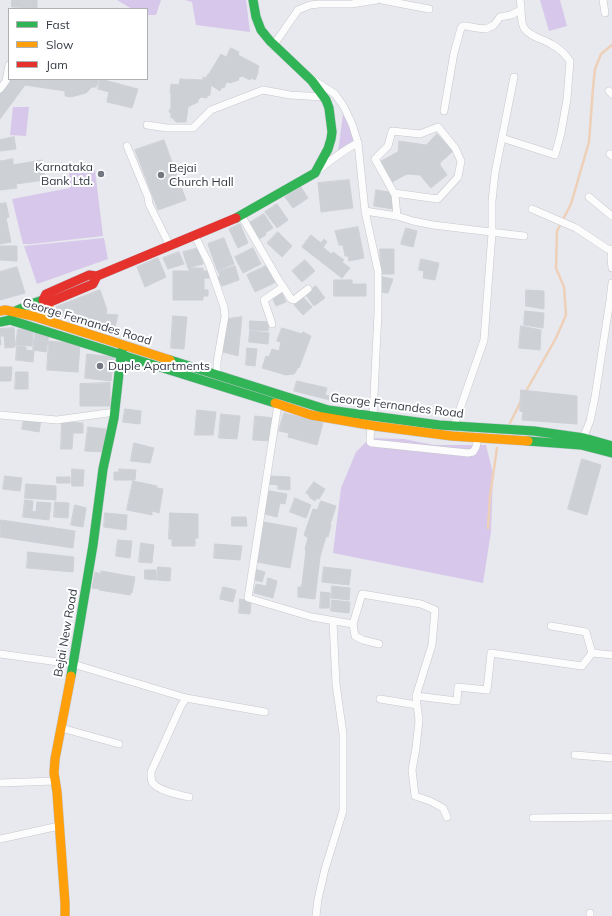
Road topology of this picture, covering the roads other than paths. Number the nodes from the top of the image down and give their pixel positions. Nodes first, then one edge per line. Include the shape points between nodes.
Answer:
1 (253, 0) edge
2 (377, 0) edge
3 (382, 0) edge
4 (520, 0) edge
5 (604, 0) edge
6 (429, 9) dead end
7 (521, 10) junction
8 (605, 13) dead end
9 (273, 46) junction
10 (8, 70) edge
11 (309, 77) junction
12 (514, 78) dead end
13 (0, 89) edge
14 (323, 97) junction
15 (444, 111) dead end
16 (147, 125) dead end
17 (502, 138) junction
18 (358, 143) junction
19 (127, 146) dead end
20 (315, 173) junction
21 (394, 193) junction
22 (589, 197) dead end
23 (532, 209) dead end
24 (365, 211) junction
25 (241, 215) junction
26 (397, 216) junction
27 (612, 216) edge
28 (492, 233) junction
29 (195, 236) junction
30 (524, 236) dead end
31 (170, 246) junction
32 (612, 250) edge
33 (612, 268) edge
34 (612, 283) edge
35 (283, 287) junction
36 (308, 289) dead end
37 (46, 301) junction
38 (0, 311) edge
39 (14, 312) junction
40 (3, 322) edge
41 (51, 322) junction
42 (272, 324) dead end
43 (123, 344) junction
44 (121, 354) junction
45 (217, 375) junction
46 (278, 404) junction
47 (115, 412) junction
48 (0, 415) edge
49 (373, 416) junction
50 (370, 426) junction
51 (454, 426) junction
52 (478, 438) junction
53 (582, 442) junction
54 (612, 446) edge
55 (612, 454) edge
56 (333, 621) junction
57 (353, 624) junction
58 (552, 626) dead end
59 (379, 644) dead end
60 (592, 653) junction
61 (0, 654) edge
62 (612, 655) edge
63 (73, 664) junction
64 (416, 696) junction
65 (186, 698) junction
66 (380, 699) dead end
67 (417, 705) junction
68 (266, 712) dead end
69 (61, 728) junction
70 (119, 744) dead end
71 (575, 755) dead end
72 (612, 758) edge
73 (55, 781) junction
74 (0, 783) edge
75 (189, 797) dead end
76 (448, 817) dead end
77 (612, 817) edge
78 (533, 818) dead end
79 (59, 826) junction
80 (0, 839) edge
81 (65, 916) edge
82 (316, 916) edge

1 - 9 main road via 258,25
2 - 9 street via 351,4 310,5 298,10
3 - 6 street
4 - 7 street
5 - 8 street
7 - 15 street via 500,17 494,25 486,29 466,26 461,28
7 - 17 street via 524,28 530,34 559,49 570,61 567,99 555,154
9 - 11 main road
10 - 13 street via 6,81
11 - 14 main road
11 - 18 street via 335,94 352,124
12 - 17 street
14 - 16 street via 263,90 211,110 193,128
14 - 20 main road via 329,106 332,133 329,147
17 - 28 street via 495,173
18 - 20 street via 335,156
18 - 24 street
19 - 31 street via 149,204
20 - 25 main road
21 - 21 street via 375,159 388,146 392,131 420,134 438,127 461,160 458,177 438,199
21 - 26 street
22 - 27 street
23 - 32 street via 576,228
24 - 26 street
24 - 49 street via 378,271
25 - 29 main road
25 - 35 street
26 - 28 street via 434,225
28 - 30 street
28 - 51 street via 484,340
29 - 31 main road
29 - 45 street via 209,264 225,312
31 - 37 main road via 97,276 93,284
32 - 33 street
34 - 53 street via 595,397
35 - 36 street via 292,300
35 - 42 street via 264,300
37 - 39 main road via 31,304
37 - 41 main road via 46,311
38 - 39 main road, George Fernandes Road
39 - 40 main road
39 - 41 main road, George Fernandes Road
40 - 44 main road, George Fernandes Road via 10,320
41 - 43 main road, George Fernandes Road
43 - 44 main road, Bejai New Road
43 - 45 main road, George Fernandes Road
44 - 46 main road, George Fernandes Road
44 - 47 main road, Bejai New Road
45 - 49 main road, George Fernandes Road via 328,410
46 - 50 main road, George Fernandes Road via 312,415
46 - 56 street via 248,598
47 - 48 street via 57,420
47 - 63 main road, Bejai New Road
49 - 51 main road, George Fernandes Road
50 - 52 main road, George Fernandes Road
50 - 52 street via 372,443 468,453 476,448
51 - 53 main road, George Fernandes Road via 534,431
52 - 53 main road, George Fernandes Road
53 - 54 main road, George Fernandes Road
53 - 55 main road, George Fernandes Road
56 - 57 street
56 - 82 street via 336,684 343,734 343,811 325,869
57 - 59 street via 355,636
57 - 64 street via 362,594 421,604 435,610 432,645
58 - 60 street via 586,632
60 - 62 street
60 - 64 street via 582,666 491,653 487,690 458,687 458,701
61 - 63 street
63 - 65 street
63 - 69 main road, Bejai New Road
64 - 67 street
65 - 68 street
65 - 75 street via 151,772 151,777 152,782 160,788
66 - 67 street
67 - 76 street via 419,720 412,770 415,796 443,808
69 - 70 street
69 - 73 main road, Bejai New Road via 55,759
71 - 72 street
73 - 74 street
73 - 79 main road, Bejai New Road
77 - 78 street
79 - 80 street
79 - 81 main road, Bejai New Road

